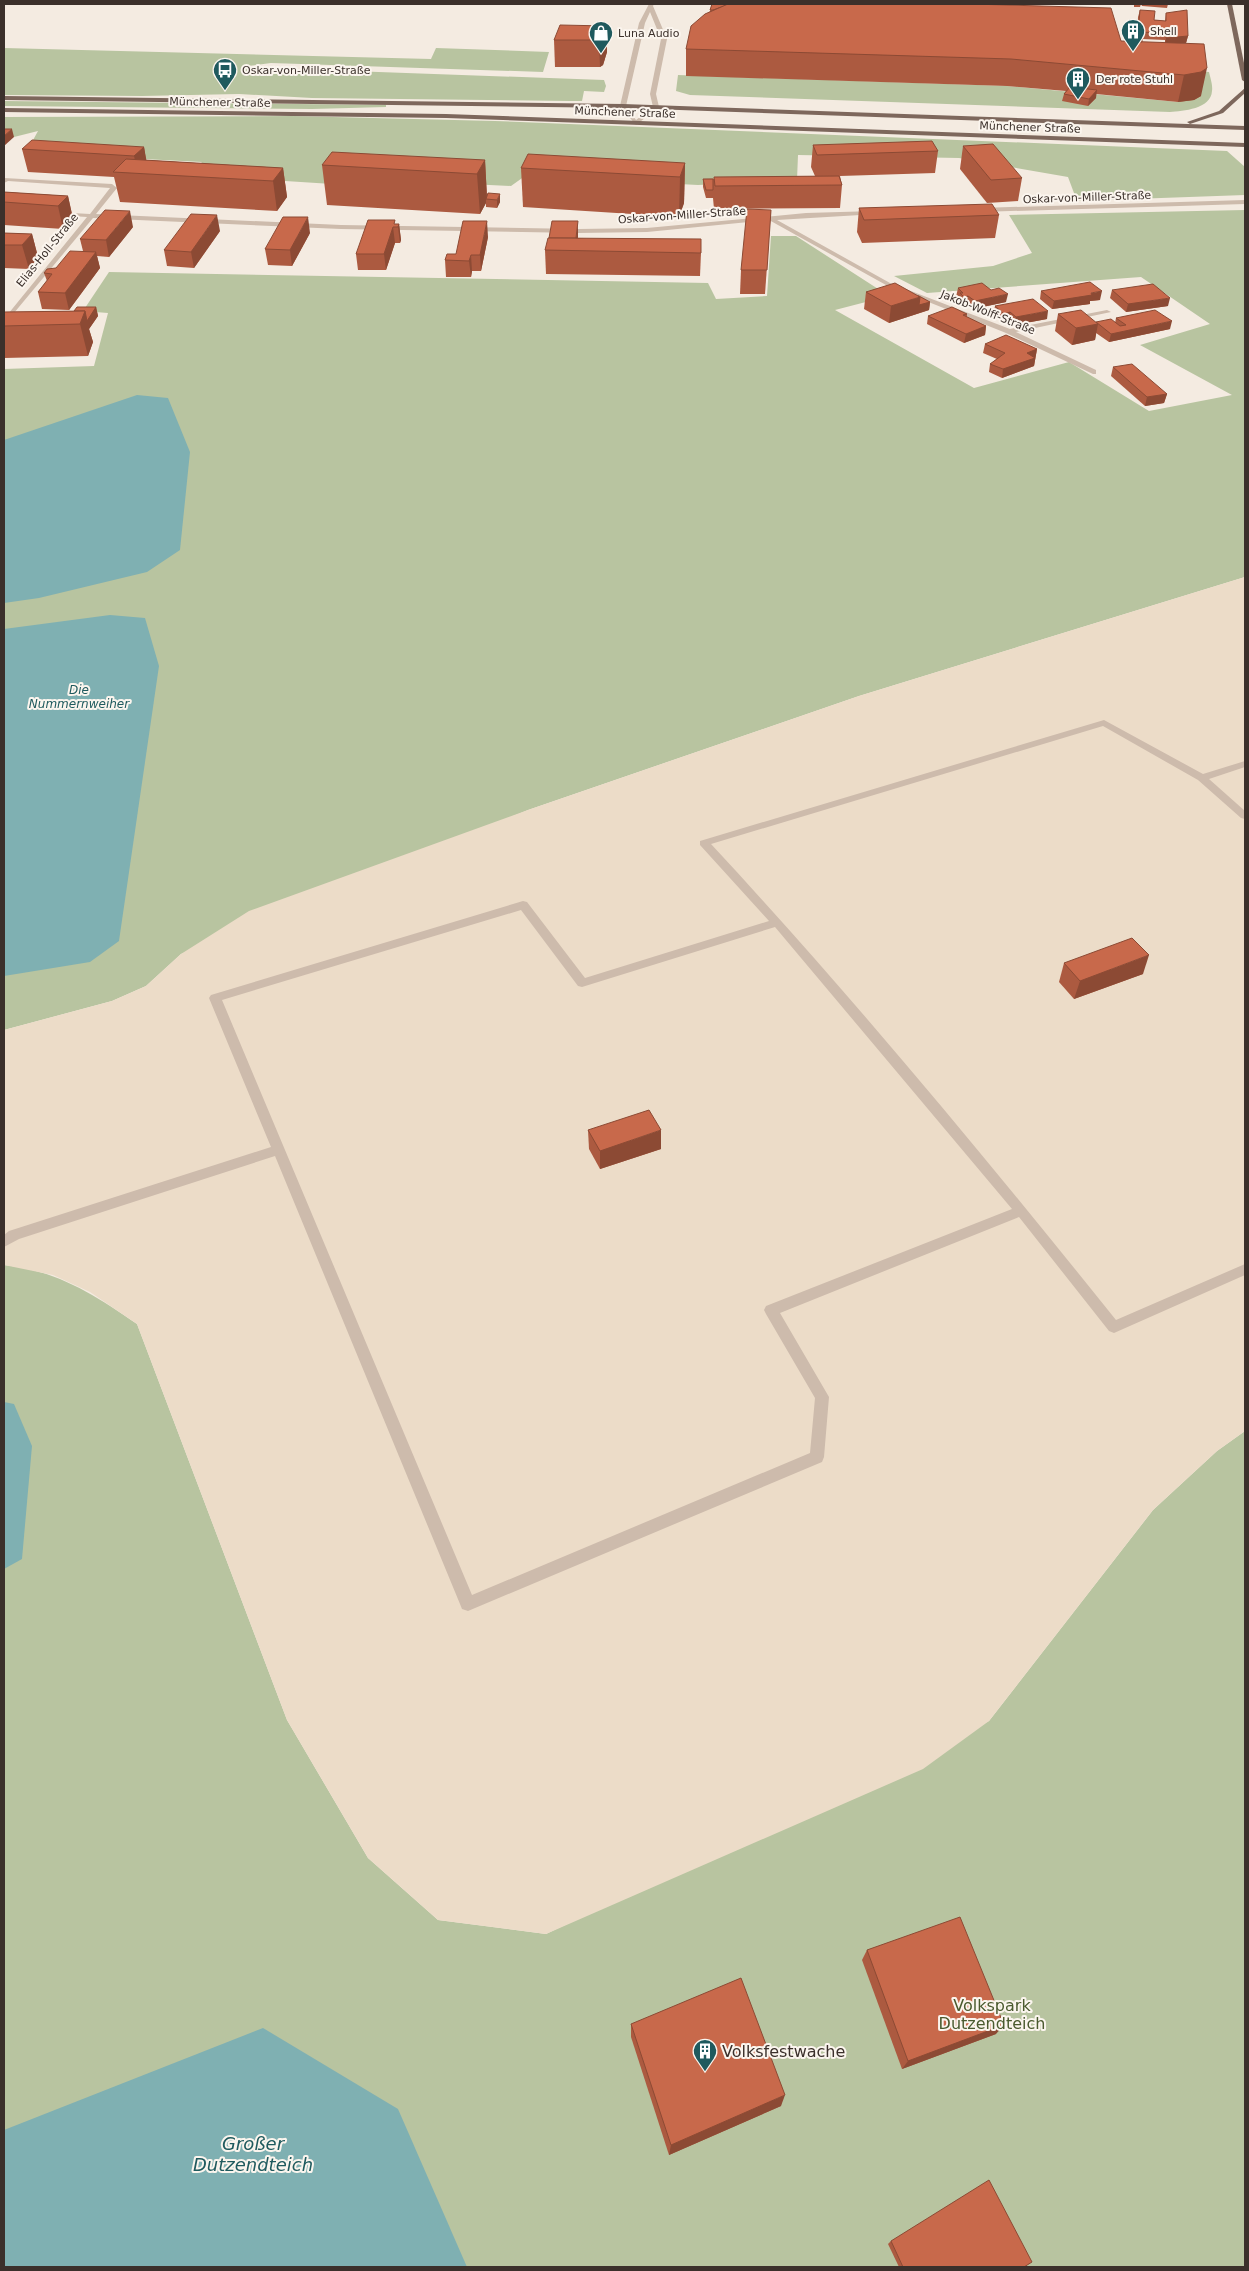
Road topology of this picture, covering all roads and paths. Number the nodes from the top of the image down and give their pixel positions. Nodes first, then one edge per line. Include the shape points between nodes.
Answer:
1 (1229, 4) edge
2 (650, 5) edge
3 (1245, 80) edge
4 (1245, 90) edge
5 (4, 98) edge
6 (623, 106) junction
7 (656, 107) junction
8 (4, 110) edge
9 (636, 123) junction
10 (1168, 126) junction
11 (1245, 128) edge
12 (1245, 145) edge
13 (4, 181) edge
14 (1245, 202) edge
15 (967, 210) edge
16 (52, 212) edge
17 (881, 213) edge
18 (90, 215) junction
19 (769, 218) junction
20 (1107, 312) dead end
21 (4, 323) edge
22 (1009, 331) junction
23 (1093, 372) dead end
24 (1245, 764) edge
25 (1202, 778) junction
26 (1245, 816) edge
27 (777, 922) junction
28 (278, 1150) junction
29 (1022, 1211) junction
30 (4, 1242) edge
31 (1245, 1269) edge

1 - 3 main road
2 - 6 street via 642,23
2 - 7 street via 664,39 653,94
4 - 10 main road via 1215,116
5 - 6 main road, Münchener Straße
6 - 7 main road, Münchener Straße
6 - 9 street
7 - 9 street
7 - 10 main road, Münchener Straße
8 - 9 main road, Münchener Straße via 334,114
9 - 12 main road, Münchener Straße
10 - 11 main road, Münchener Straße
13 - 18 street, Elias-Holl-Straße via 82,183 114,188
14 - 15 street, Oskar-von-Miller-Straße
16 - 18 street, Oskar-von-Miller-Straße
17 - 19 street, Oskar-von-Miller-Straße
18 - 19 street, Oskar-von-Miller-Straße via 341,227 578,231 647,230
18 - 21 street, Elias-Holl-Straße
19 - 22 street, Jakob-Wolff-Straße via 888,284
20 - 22 street
22 - 23 street, Jakob-Wolff-Straße
24 - 25 street
25 - 26 street
25 - 27 street via 1104,723 704,843
27 - 28 street via 582,983 523,905 214,998
27 - 29 street
28 - 29 street via 468,1604 817,1457 822,1397 771,1310
28 - 30 street via 14,1236
29 - 31 street via 1114,1327

